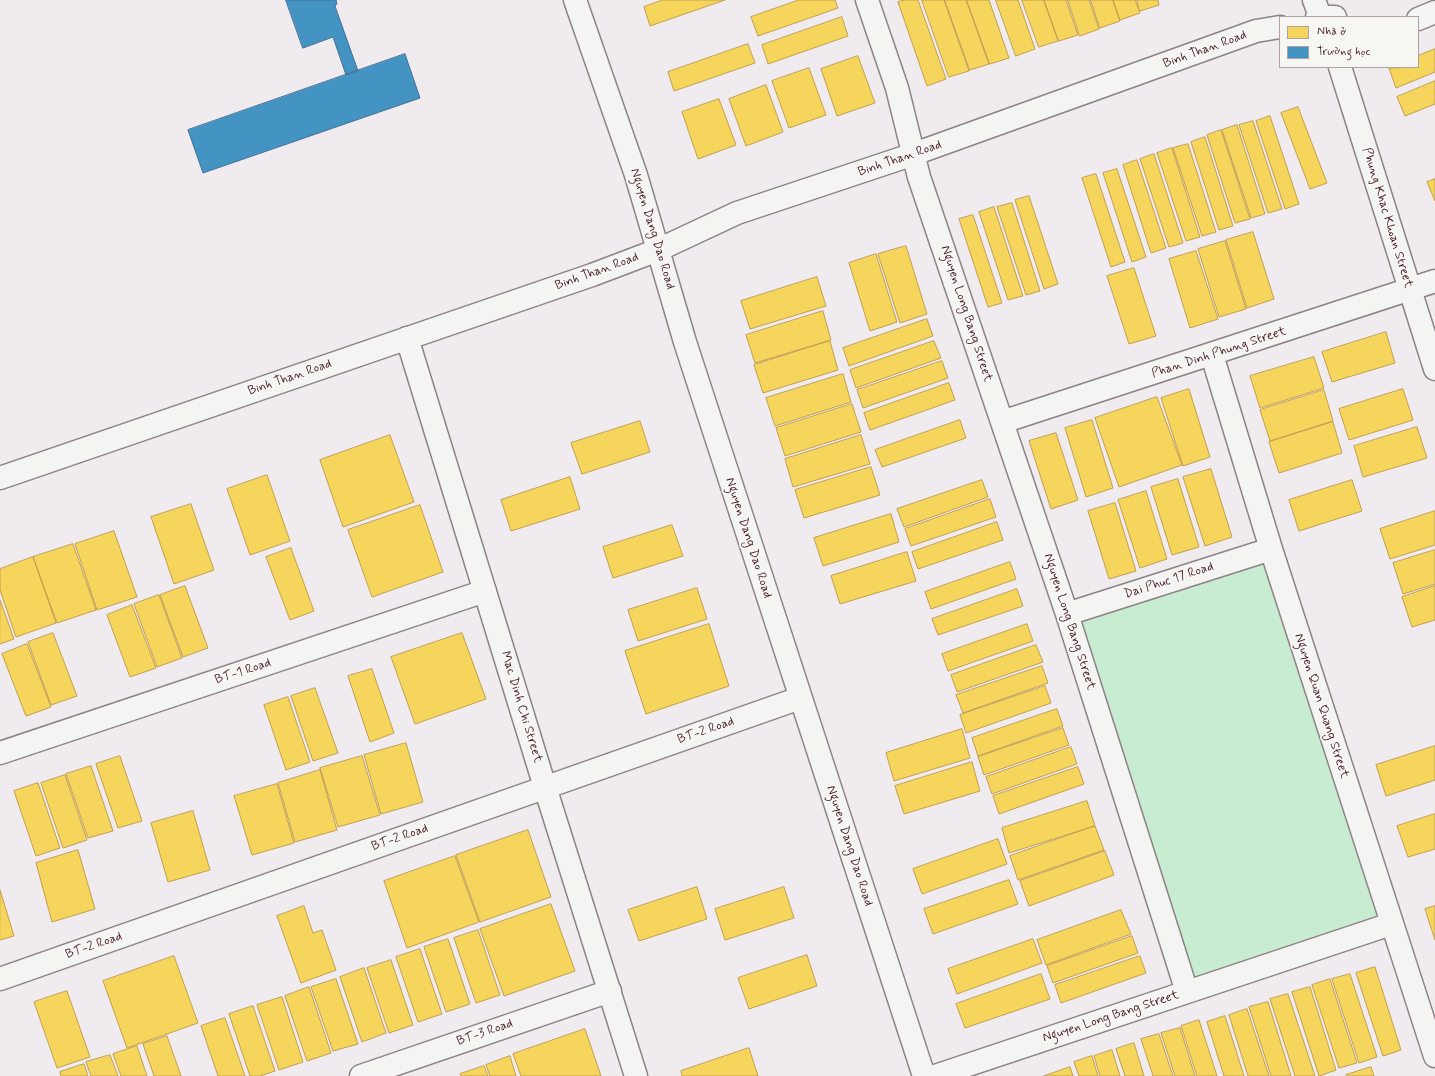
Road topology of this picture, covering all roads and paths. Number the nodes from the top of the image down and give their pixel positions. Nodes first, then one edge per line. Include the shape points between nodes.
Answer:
1 (575, 0) edge
2 (867, 0) edge
3 (1435, 12) edge
4 (1419, 19) edge
5 (1279, 27) edge
6 (1340, 68) edge
7 (914, 154) junction
8 (658, 250) junction
9 (1435, 281) edge
10 (1409, 291) junction
11 (407, 338) junction
12 (1212, 355) junction
13 (1435, 369) edge
14 (1002, 422) junction
15 (0, 478) edge
16 (1271, 549) junction
17 (485, 591) junction
18 (1067, 614) junction
19 (800, 698) junction
20 (0, 753) edge
21 (545, 787) junction
22 (1391, 924) junction
23 (0, 979) edge
24 (610, 991) junction
25 (1187, 992) junction
26 (1435, 1056) edge
27 (360, 1076) edge
28 (636, 1076) edge
29 (924, 1076) edge
30 (935, 1076) edge

1 - 8 street, Nguyen Dang Dao Road via 636,175
2 - 7 street, Nguyen Long Bang Street via 897,88
3 - 4 street
5 - 7 street, Binh Than Road via 1256,32
6 - 10 street, Phung Khac Khoan Street
7 - 8 street, Binh Than Road via 738,213
7 - 14 street, Nguyen Long Bang Street
8 - 11 street, Binh Than Road
8 - 19 street, Nguyen Dang Dao Road
9 - 10 street, Phan Dinh Phung Street
10 - 12 street, Phan Dinh Phung Street
10 - 13 street, Phung Khac Khoan Street
11 - 15 street, Binh Than Road
11 - 17 street, Mac Dinh Chi Street
12 - 14 street, Phan Dinh Phung Street
12 - 16 street, Nguyen Quan Quang Street
14 - 18 street, Nguyen Long Bang Street
16 - 18 street, Dai Phuc 17 Road
16 - 22 street, Nguyen Quan Quang Street
17 - 20 street, BT-1 Road
17 - 21 street, Mac Dinh Chi Street
18 - 25 street, Nguyen Long Bang Street
19 - 21 street, BT-2 Road
19 - 29 street, Nguyen Dang Dao Road
21 - 23 street, BT-2 Road
21 - 24 street, Mac Dinh Chi Street
22 - 25 street
22 - 26 street, Nguyen Quan Quang Street
24 - 27 street, BT-3 Road
24 - 28 street, Mac Dinh Chi Street
25 - 30 street, Nguyen Long Bang Street

